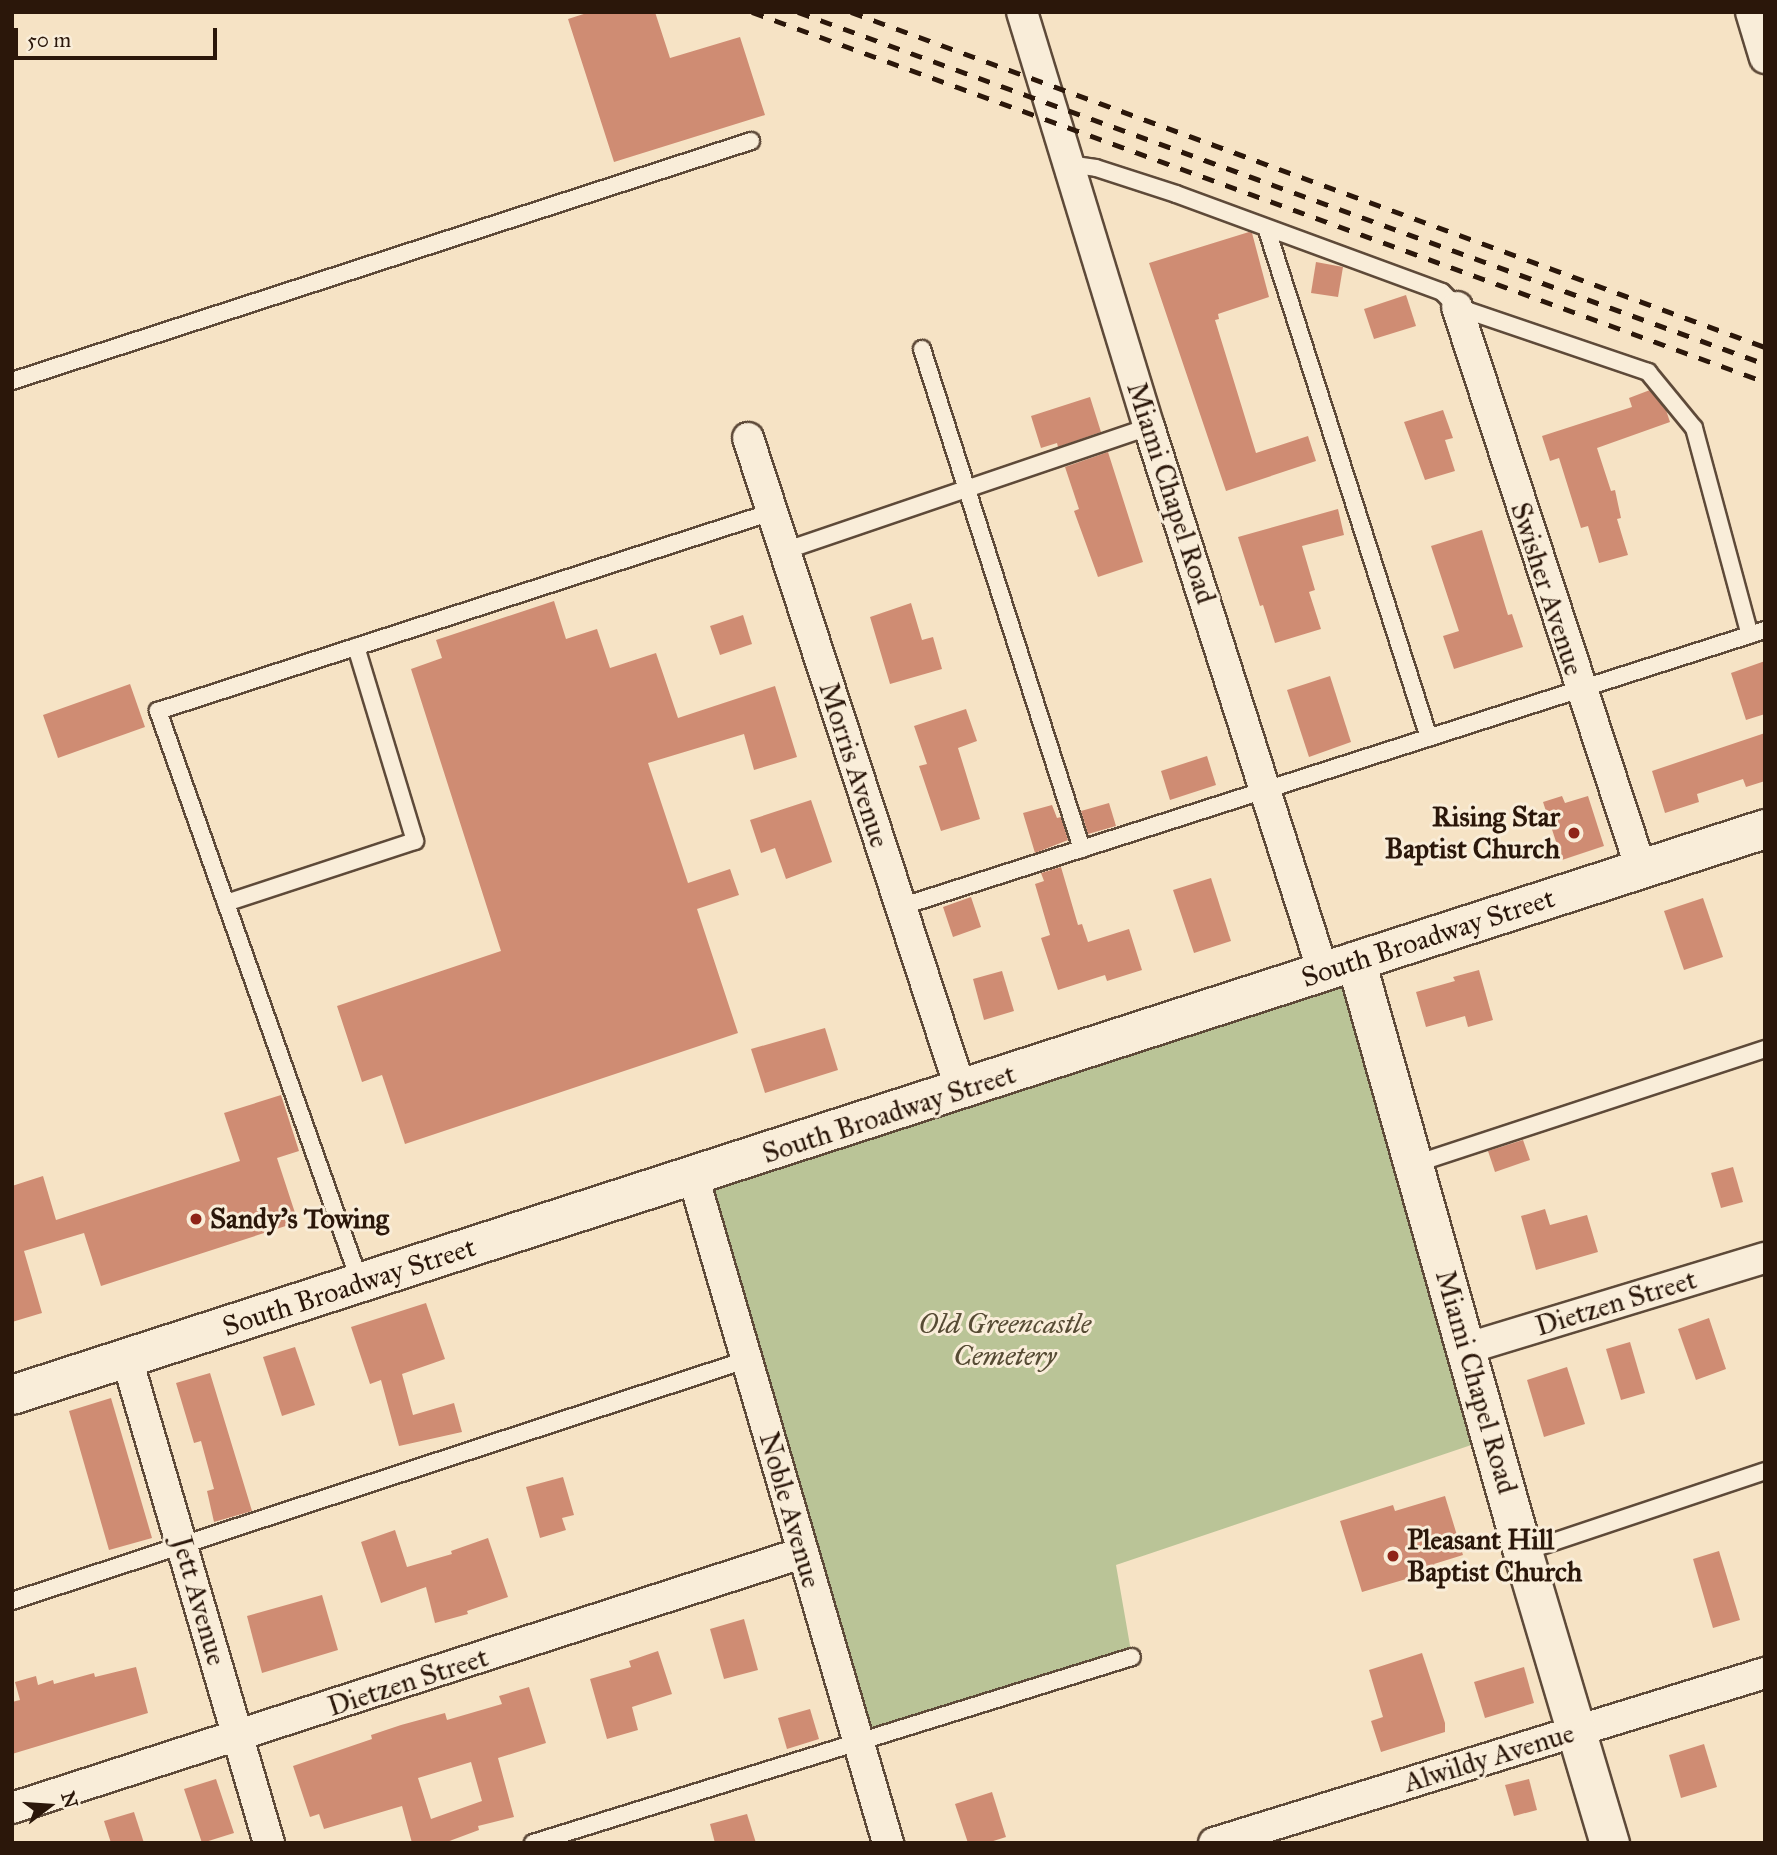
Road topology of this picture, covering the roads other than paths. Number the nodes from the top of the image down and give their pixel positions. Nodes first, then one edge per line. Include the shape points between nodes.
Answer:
1 (1022, 12) edge
2 (1751, 12) edge
3 (1765, 58) edge
4 (751, 141) dead end
5 (1068, 164) junction
6 (1267, 230) junction
7 (1457, 307) junction
8 (922, 349) dead end
9 (12, 381) edge
10 (1149, 428) junction
11 (748, 438) dead end
12 (966, 487) junction
13 (772, 512) junction
14 (785, 551) junction
15 (1757, 633) edge
16 (356, 647) junction
17 (1580, 689) junction
18 (1429, 738) junction
19 (1267, 790) junction
20 (1765, 829) edge
21 (1082, 849) junction
22 (1641, 869) junction
23 (226, 903) junction
24 (900, 906) junction
25 (1340, 966) junction
26 (1765, 1049) edge
27 (961, 1091) junction
28 (1412, 1165) junction
29 (692, 1177) junction
30 (1765, 1258) edge
31 (360, 1282) junction
32 (1468, 1348) junction
33 (127, 1359) junction
34 (746, 1360) junction
35 (12, 1395) edge
36 (1765, 1471) edge
37 (183, 1544) junction
38 (1523, 1552) junction
39 (802, 1553) junction
40 (12, 1601) edge
41 (1132, 1657) dead end
42 (1765, 1673) edge
43 (1575, 1731) junction
44 (239, 1738) junction
45 (859, 1744) junction
46 (12, 1808) edge
47 (269, 1843) edge
48 (533, 1843) edge
49 (888, 1843) edge
50 (1214, 1843) edge
51 (1610, 1843) edge

1 - 5 street, Miami Chapel Road
2 - 3 street
4 - 9 lane
5 - 6 lane via 1096,168
5 - 10 street, Miami Chapel Road
6 - 7 lane via 1442,292
6 - 18 lane
7 - 15 lane via 1648,372 1694,428
7 - 17 street, Swisher Avenue
8 - 12 lane
10 - 12 lane
10 - 19 street, Miami Chapel Road
11 - 13 street, Morris Avenue
12 - 14 lane
12 - 21 lane
13 - 14 street, Morris Avenue
13 - 16 lane
14 - 24 street, Morris Avenue
15 - 17 lane
16 - 23 lane via 415,841
16 - 23 lane via 158,711
17 - 18 lane
17 - 22 street, Swisher Avenue
18 - 19 lane
19 - 21 lane
19 - 25 street, Miami Chapel Road
20 - 22 street, South Broadway Street
21 - 24 lane
22 - 25 street, South Broadway Street
23 - 31 lane
24 - 27 street, Morris Avenue
25 - 27 street, South Broadway Street
25 - 28 street, Miami Chapel Road
26 - 28 lane
27 - 29 street, South Broadway Street
28 - 32 street, Miami Chapel Road
29 - 31 street, South Broadway Street
29 - 34 street, Noble Avenue
30 - 32 street, Dietzen Street
31 - 33 street, South Broadway Street
32 - 38 street, Miami Chapel Road
33 - 35 street, South Broadway Street
33 - 37 street, Jett Avenue
34 - 37 lane
34 - 39 street, Noble Avenue
36 - 38 lane
37 - 40 lane
37 - 44 street, Jett Avenue
38 - 43 street, Miami Chapel Road
39 - 44 street, Dietzen Street
39 - 45 street, Noble Avenue
41 - 45 lane
42 - 43 street, Alwildy Avenue
43 - 50 street, Alwildy Avenue
43 - 51 street, Miami Chapel Road
44 - 46 street, Dietzen Street
44 - 47 street, Jett Avenue
45 - 48 lane
45 - 49 street, Noble Avenue

